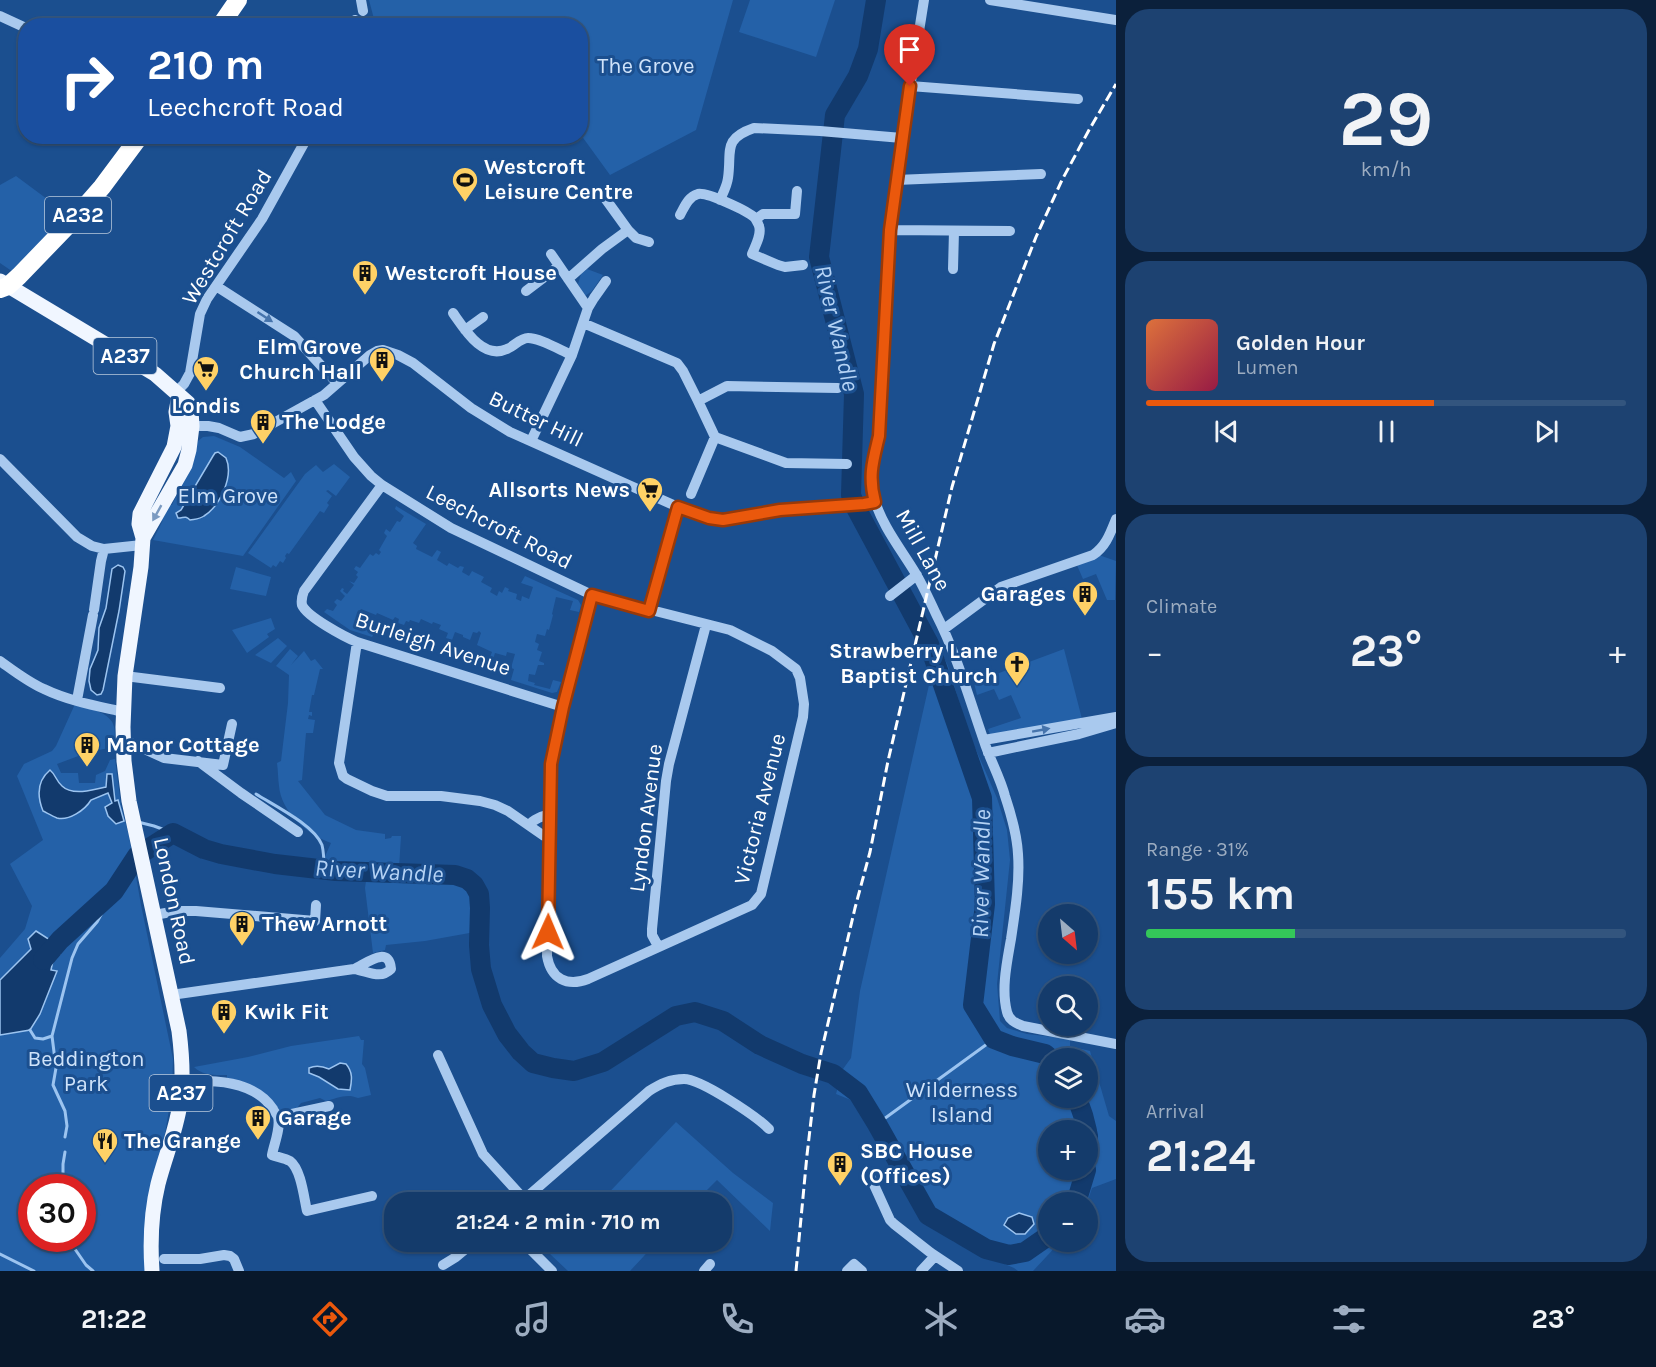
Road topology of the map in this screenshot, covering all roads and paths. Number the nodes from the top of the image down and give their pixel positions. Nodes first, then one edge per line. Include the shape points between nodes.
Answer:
1 (237, 0) edge
2 (924, 0) edge
3 (990, 0) edge
4 (0, 16) edge
5 (225, 18) edge
6 (1116, 20) edge
7 (18, 24) edge
8 (910, 86) junction
9 (1078, 99) dead end
10 (902, 138) junction
11 (135, 144) edge
12 (304, 144) edge
13 (1041, 174) dead end
14 (896, 180) junction
15 (797, 191) dead end
16 (602, 194) dead end
17 (720, 200) junction
18 (680, 215) dead end
19 (756, 219) junction
20 (628, 230) junction
21 (890, 230) junction
22 (954, 231) junction
23 (1010, 231) dead end
24 (649, 242) dead end
25 (551, 254) dead end
26 (803, 265) dead end
27 (559, 266) junction
28 (953, 269) dead end
29 (568, 279) junction
30 (606, 281) dead end
31 (3, 286) edge
32 (216, 286) junction
33 (526, 291) dead end
34 (588, 308) junction
35 (453, 313) dead end
36 (483, 317) dead end
37 (583, 323) junction
38 (465, 330) junction
39 (572, 355) junction
40 (337, 382) junction
41 (838, 388) dead end
42 (177, 394) junction
43 (315, 400) junction
44 (698, 401) junction
45 (185, 426) junction
46 (715, 437) junction
47 (531, 441) junction
48 (0, 459) edge
49 (847, 464) dead end
50 (382, 485) junction
51 (691, 494) dead end
52 (870, 503) junction
53 (678, 507) junction
54 (1116, 519) edge
55 (142, 542) junction
56 (104, 549) junction
57 (917, 575) junction
58 (592, 595) junction
59 (890, 596) dead end
60 (649, 611) junction
61 (706, 625) junction
62 (944, 629) junction
63 (357, 642) junction
64 (0, 661) edge
65 (125, 676) junction
66 (220, 688) dead end
67 (82, 702) junction
68 (563, 707) junction
69 (123, 711) junction
70 (1116, 717) edge
71 (1116, 723) edge
72 (232, 724) dead end
73 (984, 740) junction
74 (123, 742) junction
75 (988, 753) junction
76 (198, 761) junction
77 (549, 815) junction
78 (529, 825) junction
79 (298, 832) dead end
80 (549, 836) junction
81 (316, 905) dead end
82 (154, 915) junction
83 (658, 946) junction
84 (354, 969) dead end
85 (171, 994) junction
86 (1116, 1044) edge
87 (438, 1055) dead end
88 (182, 1081) junction
89 (329, 1106) dead end
90 (278, 1117) junction
91 (769, 1129) dead end
92 (870, 1176) dead end
93 (515, 1192) edge
94 (532, 1192) edge
95 (372, 1196) dead end
96 (462, 1252) edge
97 (533, 1252) edge
98 (935, 1256) junction
99 (164, 1259) dead end
100 (443, 1265) dead end
101 (152, 1271) edge
102 (239, 1271) edge
103 (552, 1271) edge
104 (847, 1271) edge
105 (862, 1271) edge
106 (921, 1271) edge
107 (958, 1271) edge

1 - 5 highway
2 - 8 street, Mill Lane
3 - 6 street
4 - 7 street
8 - 9 street
8 - 10 street, Mill Lane
10 - 14 street, Mill Lane
10 - 17 street via 754,128 744,131 730,146 728,177
11 - 31 highway, A232 via 102,187 28,267
12 - 32 street, Westcroft Road via 275,198
13 - 14 street
14 - 21 street, Mill Lane
15 - 19 street via 795,214 764,214
16 - 20 street
17 - 18 street via 701,194 690,198
17 - 19 street
19 - 26 street via 760,233 752,254 784,267
20 - 24 street
20 - 29 street
21 - 22 street
21 - 52 street, Mill Lane via 879,436 872,463
22 - 23 street
22 - 28 street
25 - 27 street
27 - 29 street
27 - 33 street
29 - 34 street
30 - 34 street
31 - 42 main road, A237 via 155,374
32 -> 40 street via 294,336
32 - 42 street, Westcroft Road via 200,314 188,378
34 - 37 street
35 - 38 street
36 - 38 street
37 - 39 street
37 - 44 street via 677,363
38 - 39 street via 480,346 492,350 506,350 527,338
39 - 47 street
40 - 43 street, Butter Hill
40 - 47 street, Butter Hill via 377,351 389,351 413,363 483,417
41 - 44 street via 727,386
42 - 45 main road, A237 via 190,408
43 - 45 street, Butter Hill via 244,437 219,428
43 - 50 street, Leechcroft Road via 354,457
44 - 46 street
45 - 55 main road, London Road / A237 via 140,514
46 - 49 street via 786,463
46 - 51 street
47 - 53 street, Butter Hill
48 - 56 street via 77,537
50 - 58 street, Leechcroft Road via 459,532
50 - 63 street, Burleigh Avenue via 301,597 305,610
52 - 53 street, Butter Hill via 780,510 723,520
52 - 57 street, Mill Lane
53 - 60 street
54 - 62 street via 1101,550 1001,587
55 - 56 street
55 - 65 main road, London Road / A237
56 - 67 street
57 - 59 street
57 - 62 street, Mill Lane
58 - 60 street, Leechcroft Road
58 - 68 street
60 - 61 street, Leechcroft Road
61 - 83 street, Lyndon Avenue via 666,781 652,929
61 - 83 street, Victoria Avenue via 730,630 758,643 796,669 803,717 761,894 752,904
62 - 73 street, Mill Lane
63 - 68 street, Burleigh Avenue
63 - 78 street via 339,763 343,776 387,796 480,801 495,805
64 - 67 street via 30,682
65 - 66 street
65 - 69 main road, London Road / A237
67 - 69 street
68 - 77 street via 551,764
69 - 74 main road, London Road / A237
73 -> 70 street
71 - 75 street
72 - 76 street via 223,765
73 - 75 street, Mill Lane
74 - 76 street via 164,758
74 - 82 main road, London Road / A237 via 127,787
75 - 86 street, Mill Lane via 1005,795 1018,853 1006,968 1005,995 1010,1019 1023,1026
76 - 79 street
77 - 78 street
77 - 80 street
78 - 80 street
80 - 83 street, Victoria Avenue via 547,956 548,965 559,978 573,983
81 - 82 street via 315,921 196,911
82 - 85 main road, London Road / A237
84 - 85 street
85 - 88 main road, London Road / A237 via 180,1041
87 - 93 street via 483,1154
88 - 90 street via 226,1082 249,1089 261,1096
88 - 101 main road, London Road / A237 via 180,1106 153,1209
89 - 90 street
90 - 95 street via 272,1155 296,1167 307,1211
91 - 94 street via 700,1083 686,1078 665,1081
92 - 98 street via 893,1224
96 - 100 street
97 - 103 street
98 - 106 street
98 - 107 street
99 - 102 street via 224,1255 234,1259
104 - 105 street via 854,1264

